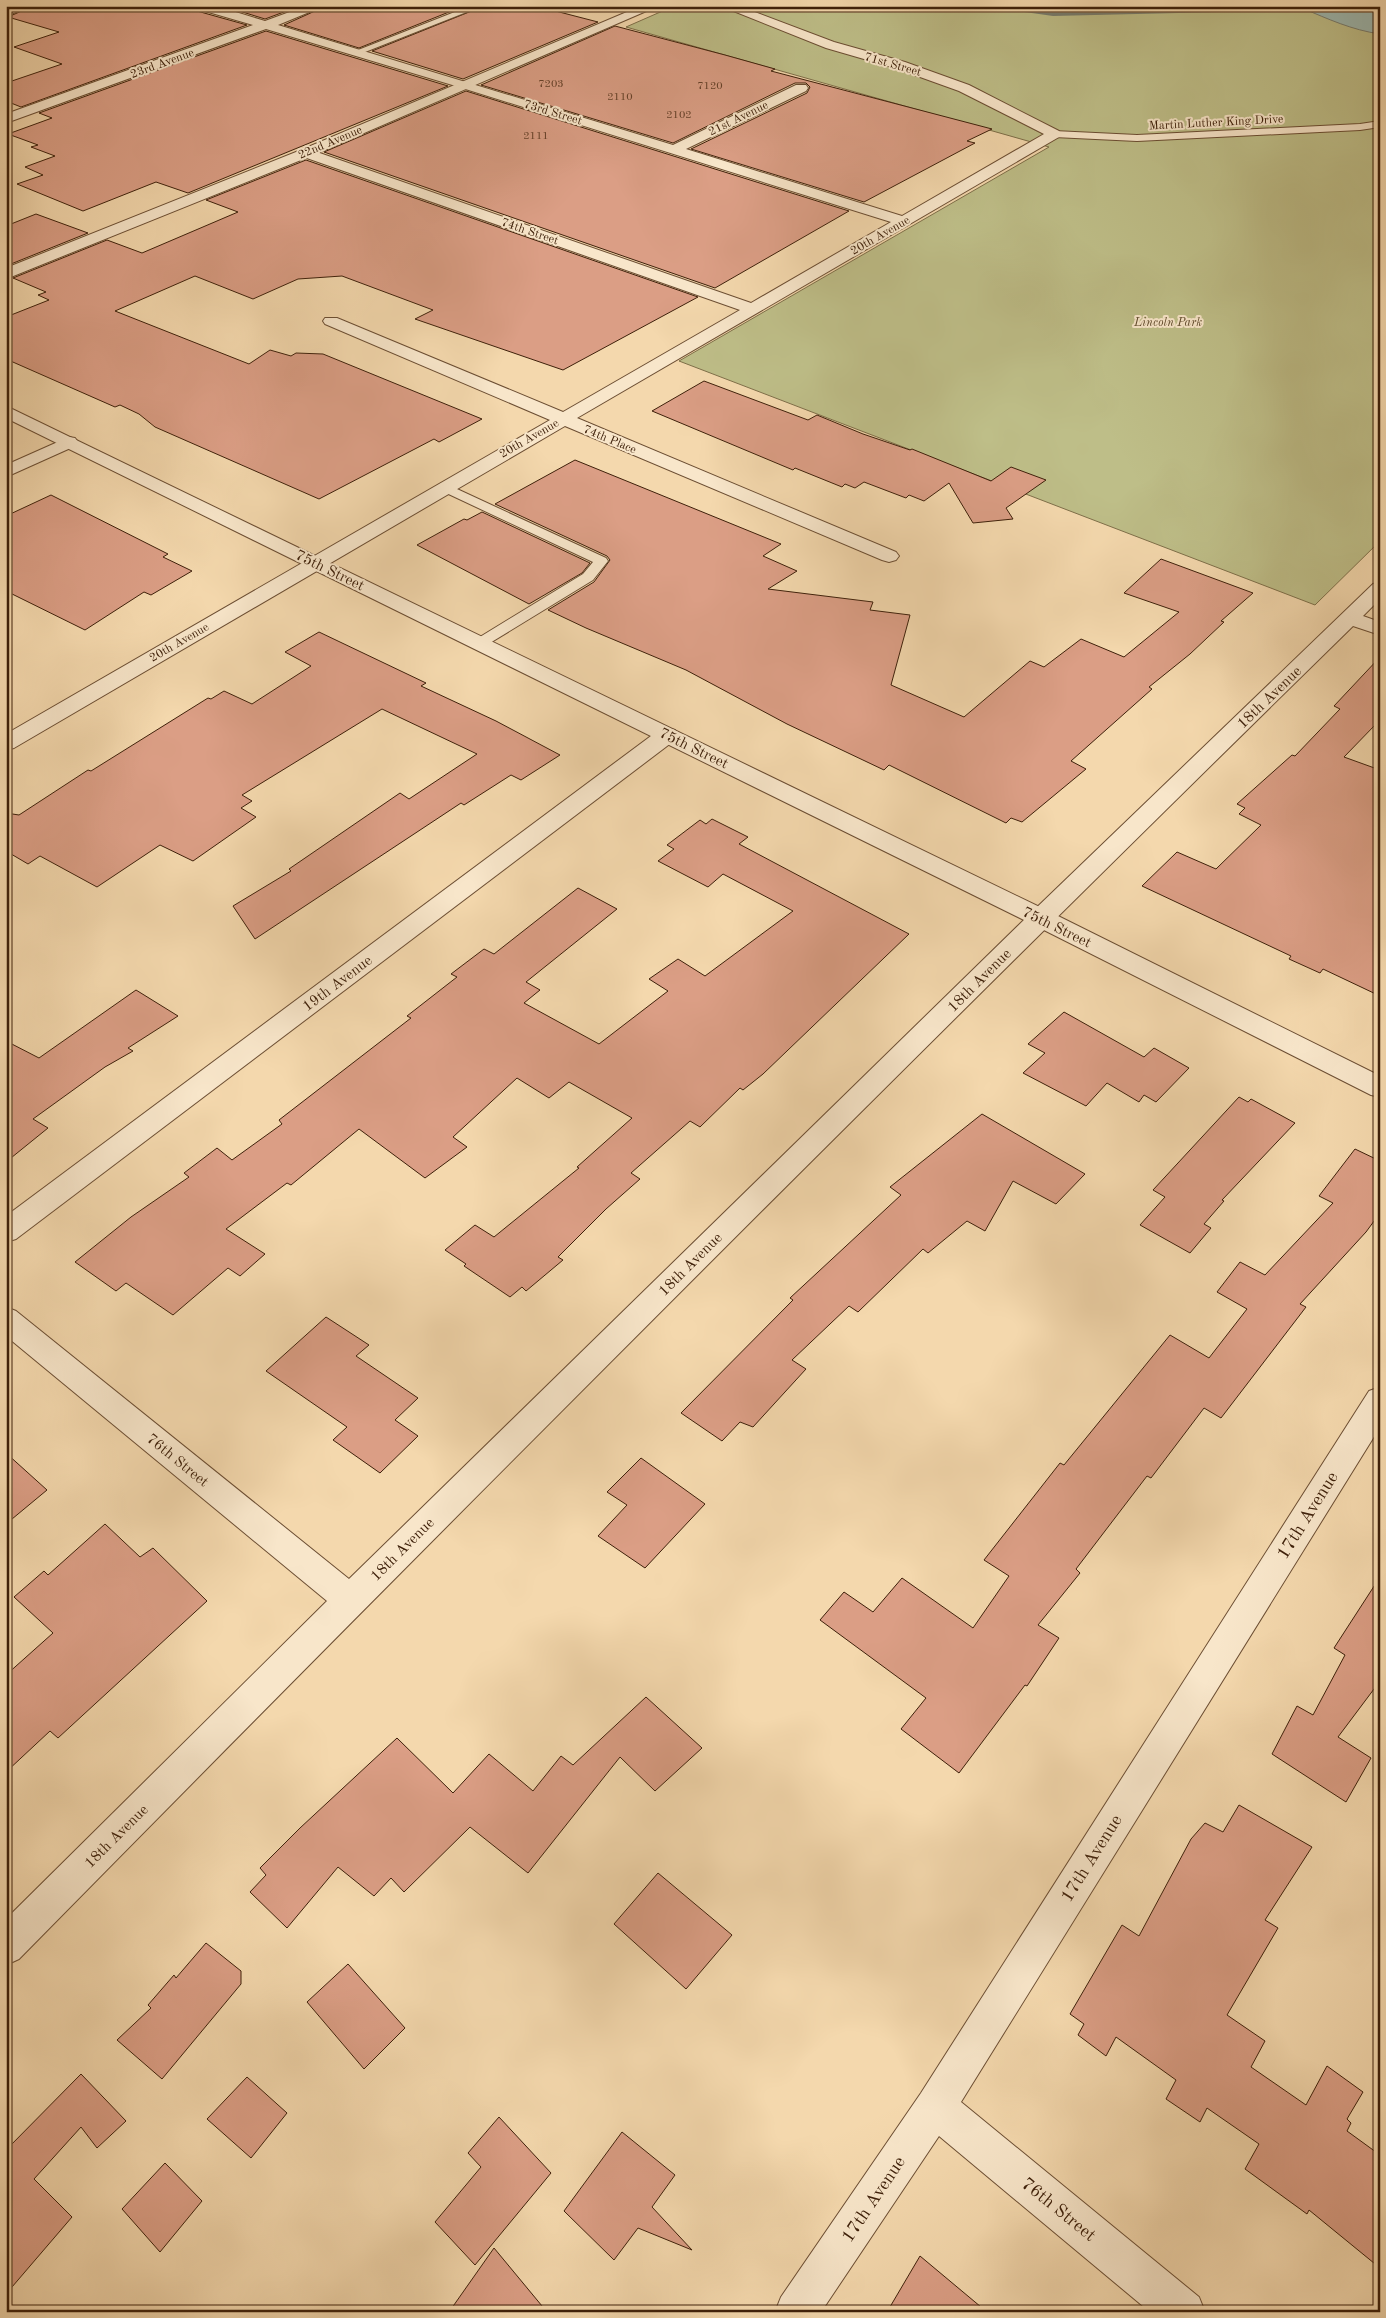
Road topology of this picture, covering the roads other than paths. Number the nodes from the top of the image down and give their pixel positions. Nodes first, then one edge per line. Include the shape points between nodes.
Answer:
1 (25, 6) edge
2 (202, 6) edge
3 (318, 6) edge
4 (478, 6) edge
5 (652, 6) edge
6 (727, 6) edge
7 (6, 12) edge
8 (266, 26) junction
9 (357, 52) junction
10 (464, 84) junction
11 (801, 88) dead end
12 (6, 119) edge
13 (1380, 124) edge
14 (1054, 134) junction
15 (675, 149) junction
16 (306, 153) junction
17 (903, 221) junction
18 (6, 274) edge
19 (753, 309) junction
20 (331, 321) dead end
21 (6, 411) edge
22 (562, 419) junction
23 (69, 442) junction
24 (6, 472) edge
25 (444, 487) junction
26 (889, 556) dead end
27 (315, 562) junction
28 (1380, 588) edge
29 (1351, 618) junction
30 (1380, 629) edge
31 (480, 643) junction
32 (667, 735) junction
33 (6, 743) edge
34 (1040, 918) junction
35 (1380, 1088) edge
36 (6, 1231) edge
37 (6, 1319) edge
38 (1380, 1400) edge
39 (350, 1600) junction
40 (6, 1946) edge
41 (934, 2107) junction
42 (796, 2312) edge
43 (1184, 2312) edge

1 - 7 street
2 - 8 street, 73rd Street
3 - 8 street, 23rd Avenue
4 - 9 lane
5 - 10 street, 22nd Avenue
6 - 14 street, 71st Street via 830,45 964,88
8 - 9 street, 73rd Street
8 - 12 street, 23rd Avenue
9 - 10 street, 73rd Street
10 - 15 street, 73rd Street
10 - 16 street, 22nd Avenue
11 - 15 street, 21st Avenue
13 - 14 lane, Martin Luther King Drive via 1137,138
14 - 17 street, 20th Avenue
15 - 17 street, 73rd Street
16 - 18 street, 22nd Avenue
16 - 19 street, 74th Street
17 - 19 street, 20th Avenue
19 - 22 street, 20th Avenue
20 - 22 street, 74th Place
21 - 23 street, 75th Street
22 - 25 street, 20th Avenue
22 - 26 street, 74th Place
23 - 24 street
23 - 27 street, 75th Street
25 - 27 street, 20th Avenue
25 - 31 lane via 601,561 588,577
27 - 31 street, 75th Street
27 - 33 street, 20th Avenue
28 - 29 street, 18th Avenue
29 - 30 street
29 - 34 street, 18th Avenue
31 - 32 street, 75th Street
32 - 34 street, 75th Street
32 - 36 street, 19th Avenue
34 - 35 street, 75th Street
34 - 39 street, 18th Avenue
37 - 39 street, 76th Street
38 - 41 street, 17th Avenue
39 - 40 street, 18th Avenue
41 - 42 street, 17th Avenue
41 - 43 street, 76th Street

